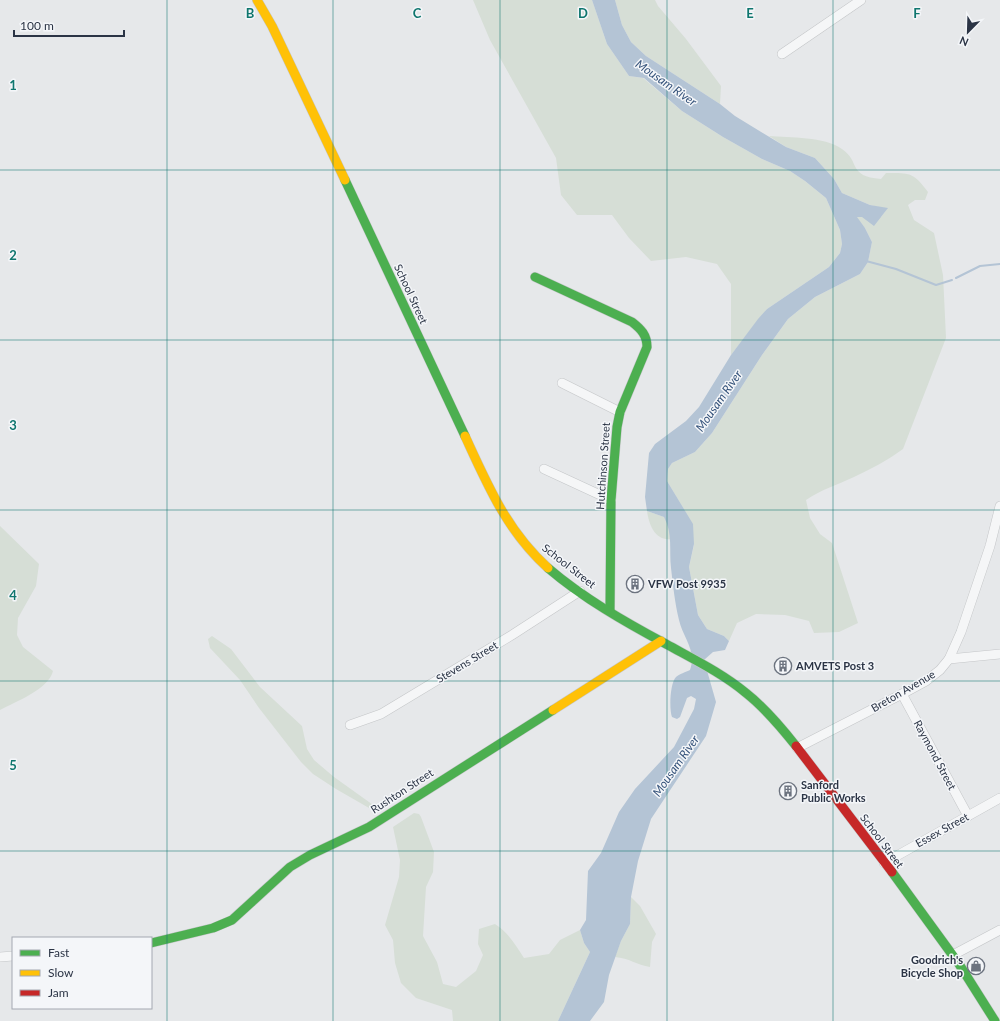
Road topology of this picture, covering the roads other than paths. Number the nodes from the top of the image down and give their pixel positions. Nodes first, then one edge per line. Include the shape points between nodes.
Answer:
1 (257, 0) edge
2 (861, 0) edge
3 (782, 54) dead end
4 (535, 277) dead end
5 (562, 383) dead end
6 (620, 412) junction
7 (544, 469) dead end
8 (612, 500) junction
9 (1000, 506) edge
10 (580, 591) junction
11 (610, 610) junction
12 (661, 641) junction
13 (1000, 654) edge
14 (949, 659) junction
15 (902, 694) junction
16 (350, 725) dead end
17 (797, 748) junction
18 (1000, 798) edge
19 (968, 816) junction
20 (884, 863) junction
21 (1000, 930) edge
22 (152, 944) edge
23 (953, 955) junction
24 (12, 956) edge
25 (0, 957) edge
26 (994, 1021) edge

1 - 10 street, School Street via 313,112 500,510 535,555
2 - 3 street
4 - 6 street, Hutchinson Street via 632,322 646,334 647,347
5 - 6 street
6 - 8 street, Hutchinson Street via 614,449
7 - 8 street
8 - 11 street, Hutchinson Street
9 - 14 street, Breton Avenue via 985,560
10 - 11 street, School Street
10 - 16 street, Stevens Street via 380,714
11 - 12 street, School Street
12 - 17 street, School Street via 736,685 757,702
12 - 22 street, Rushton Street via 369,827 290,867 232,920 213,928
13 - 14 street
14 - 15 street, Breton Avenue via 926,681
15 - 17 street, Breton Avenue
15 - 19 street, Raymond Street
17 - 20 street, School Street
18 - 19 street, Essex Street
19 - 20 street, Essex Street
20 - 23 street, School Street
21 - 23 street
23 - 26 street, School Street
24 - 25 street

